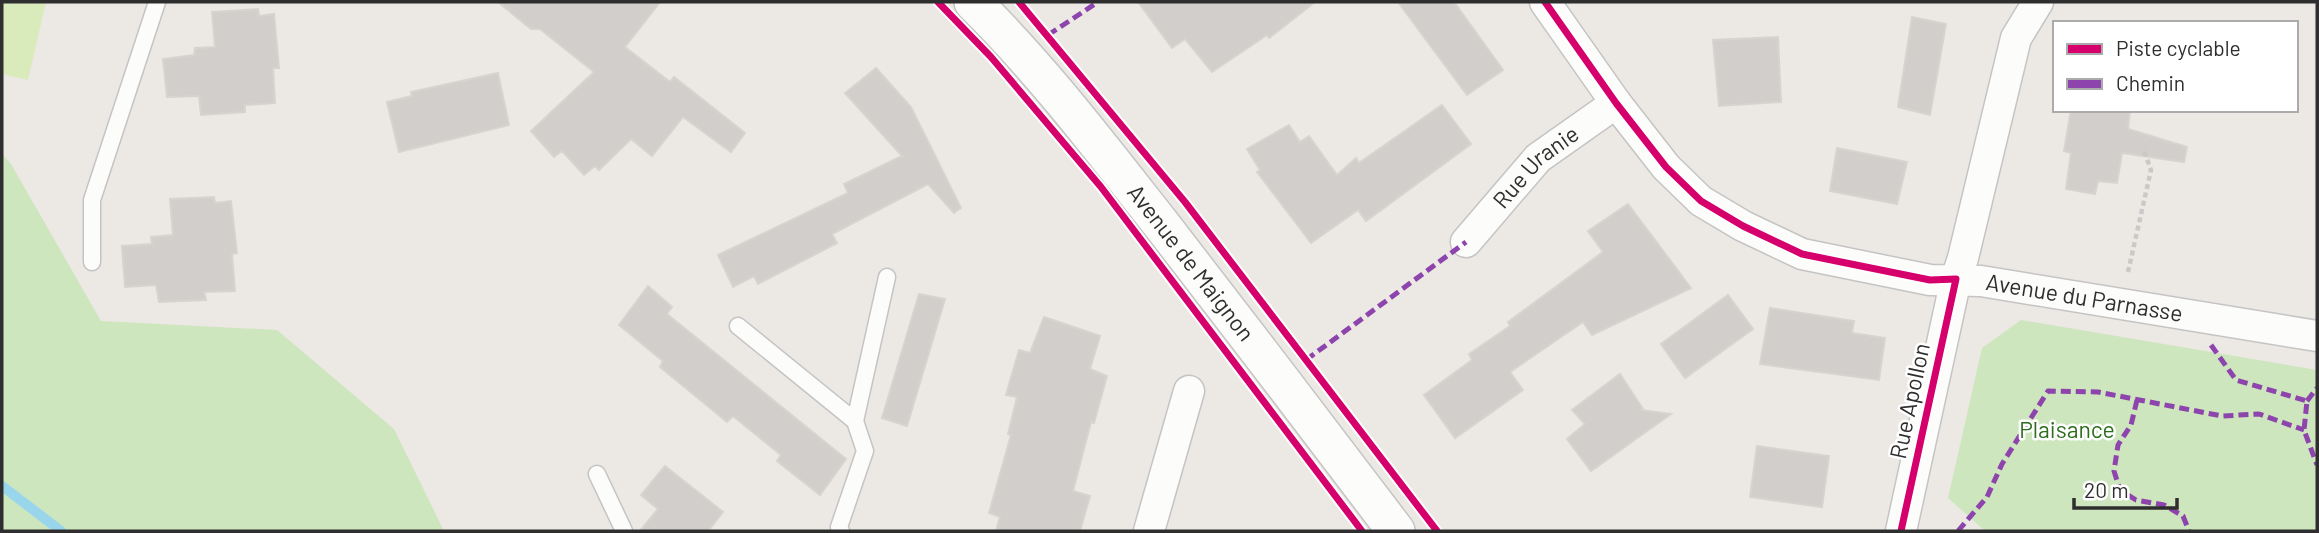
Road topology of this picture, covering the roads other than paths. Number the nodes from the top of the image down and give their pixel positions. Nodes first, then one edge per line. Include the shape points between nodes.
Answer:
1 (157, 2) edge
2 (973, 2) edge
3 (1545, 2) edge
4 (2038, 2) edge
5 (1616, 103) junction
6 (1466, 242) dead end
7 (92, 262) dead end
8 (887, 277) dead end
9 (1956, 279) junction
10 (738, 326) dead end
11 (2317, 336) edge
12 (1189, 391) dead end
13 (855, 421) junction
14 (597, 474) dead end
15 (624, 531) edge
16 (841, 531) edge
17 (1149, 531) edge
18 (1396, 531) edge
19 (1901, 531) edge

1 - 7 lane via 92,200
2 - 18 street, Avenue de Maignon via 1091,135
3 - 5 street, Avenue du Parnasse
4 - 9 street, Rue Apollon via 2016,38
5 - 6 street, Rue Uranie via 1538,158
5 - 9 street, Avenue du Parnasse via 1666,167 1701,201 1743,226 1802,254 1930,280
8 - 13 lane
9 - 11 street, Avenue du Parnasse
9 - 19 street, Rue Apollon
10 - 13 lane
12 - 17 street
13 - 16 lane via 865,451
14 - 15 lane

